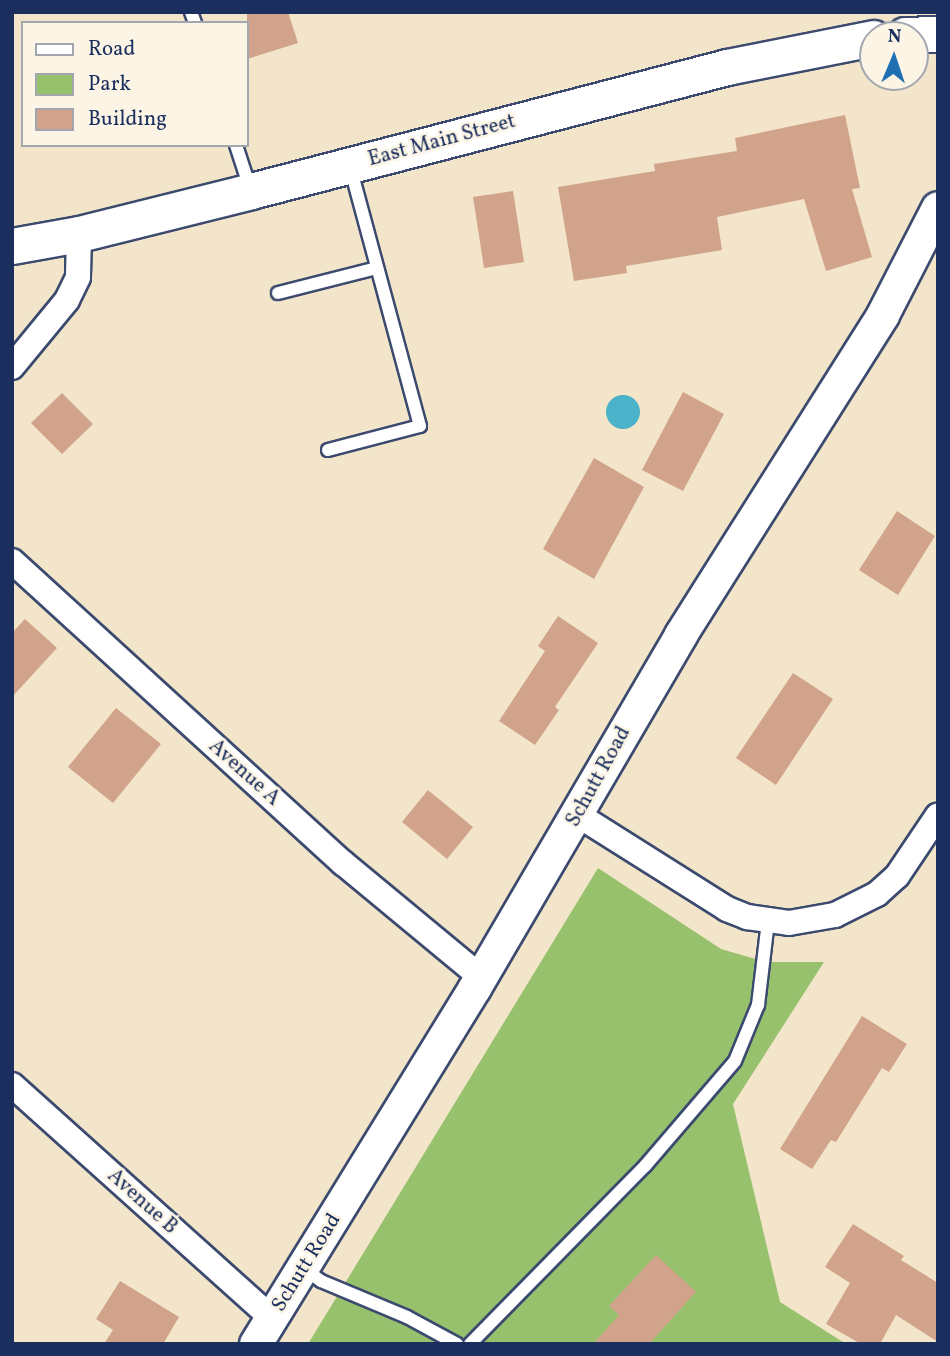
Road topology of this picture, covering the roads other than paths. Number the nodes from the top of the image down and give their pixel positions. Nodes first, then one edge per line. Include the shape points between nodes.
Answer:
1 (859, 41) edge
2 (237, 147) edge
3 (350, 165) junction
4 (251, 191) junction
5 (938, 208) edge
6 (79, 234) junction
7 (12, 246) edge
8 (377, 268) junction
9 (278, 293) dead end
10 (12, 367) edge
11 (328, 450) dead end
12 (12, 561) edge
13 (579, 815) junction
14 (938, 815) edge
15 (768, 921) junction
16 (481, 977) junction
17 (12, 1085) edge
18 (304, 1269) junction
19 (264, 1331) edge
20 (457, 1344) edge
21 (470, 1344) edge

1 - 3 main road, East Main Street via 727,67
2 - 4 lane
3 - 4 main road, East Main Street
3 - 8 lane
4 - 6 main road, East Main Street
5 - 13 street, Schutt Road via 883,315 681,635
6 - 7 main road, East Main Street
6 - 10 street via 78,277 66,300
8 - 9 lane
8 - 11 lane via 419,426
12 - 16 street, Avenue A via 343,863
13 - 15 street via 708,899
13 - 16 street, Schutt Road
14 - 15 street via 897,876 867,900 813,921
15 - 21 lane via 758,1005 735,1061 645,1166
16 - 18 street, Schutt Road
17 - 19 street, Avenue B
18 - 19 street, Schutt Road
18 - 20 lane

